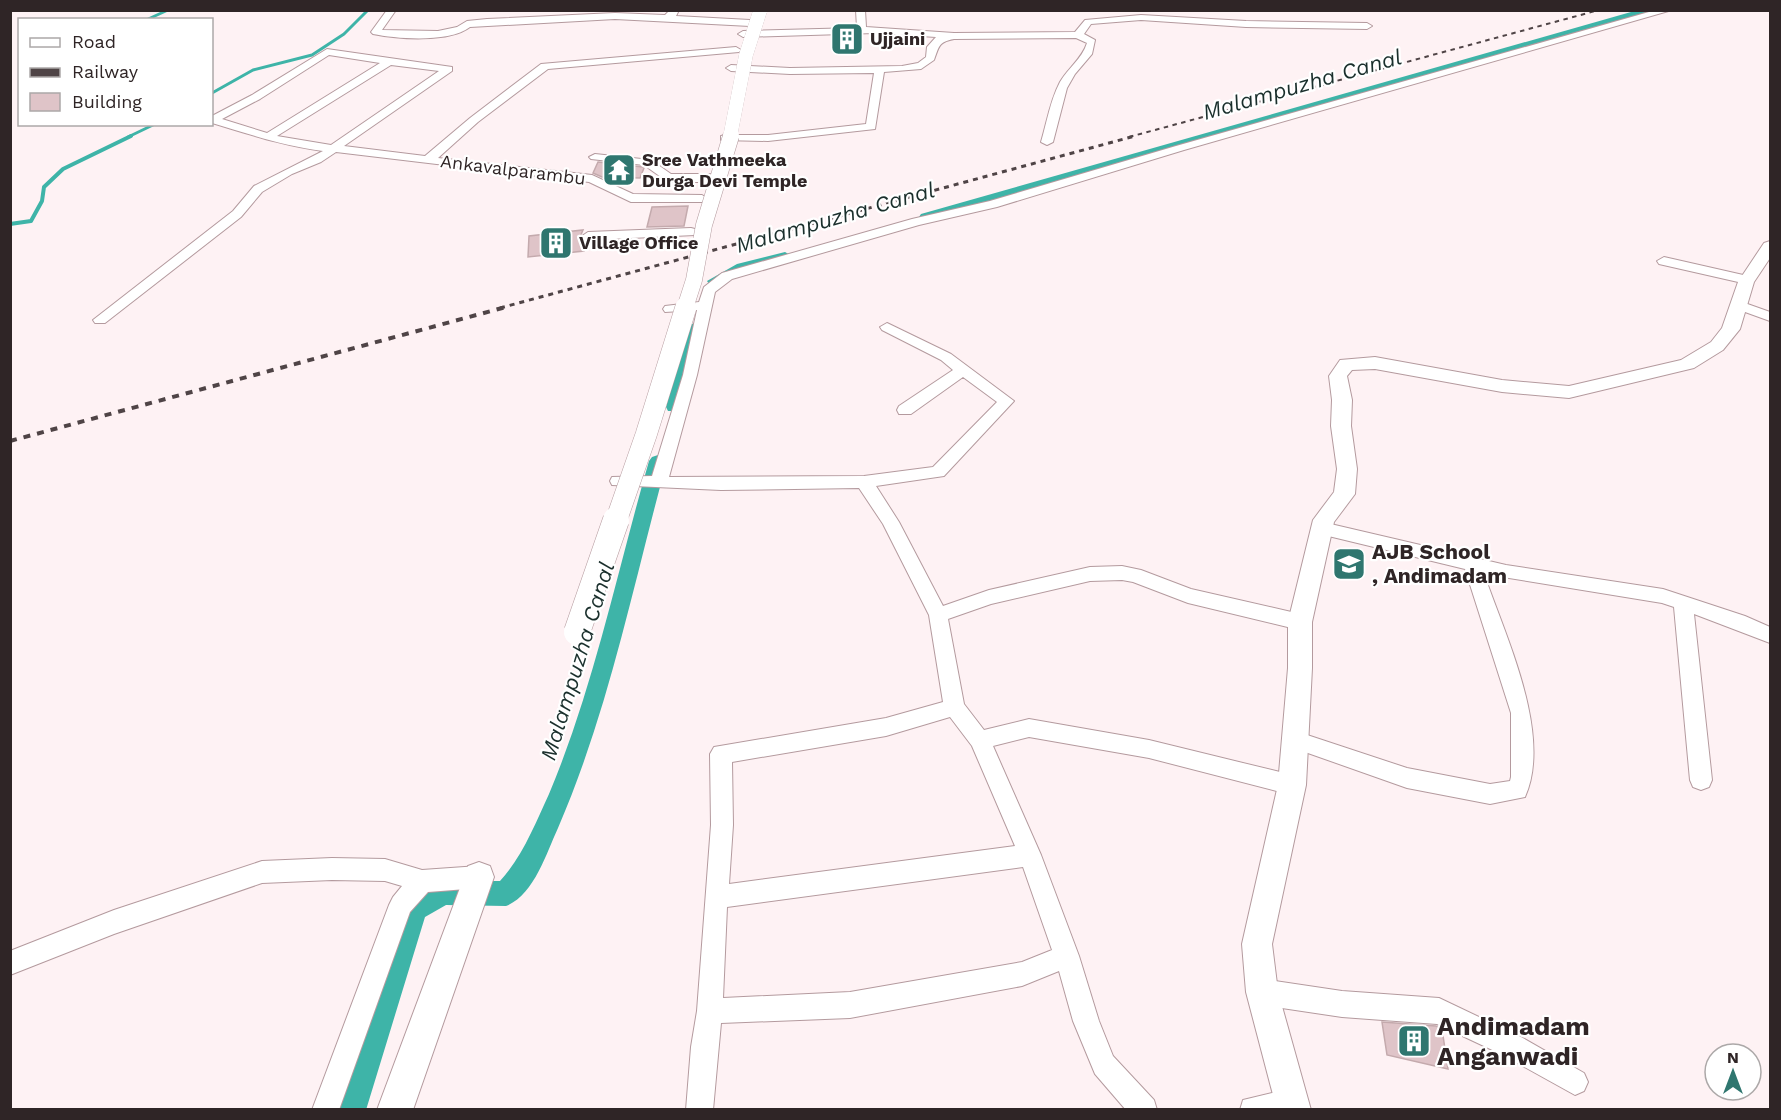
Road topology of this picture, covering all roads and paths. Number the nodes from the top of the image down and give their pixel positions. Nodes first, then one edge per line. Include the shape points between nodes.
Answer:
1 (392, 10) edge
2 (675, 10) edge
3 (860, 10) edge
4 (1668, 10) edge
5 (546, 15) edge
6 (757, 15) edge
7 (665, 18) junction
8 (1367, 26) dead end
9 (862, 31) junction
10 (743, 34) dead end
11 (1078, 34) junction
12 (954, 36) junction
13 (736, 50) dead end
14 (389, 62) junction
15 (731, 68) dead end
16 (879, 70) junction
17 (268, 137) junction
18 (725, 138) dead end
19 (1047, 142) dead end
20 (336, 147) junction
21 (595, 157) dead end
22 (429, 160) junction
23 (710, 178) dead end
24 (702, 199) dead end
25 (691, 232) dead end
26 (588, 236) dead end
27 (1770, 246) edge
28 (1664, 261) dead end
29 (1747, 280) junction
30 (1739, 305) junction
31 (704, 306) junction
32 (672, 309) dead end
33 (1770, 317) edge
34 (100, 320) dead end
35 (887, 327) dead end
36 (963, 370) junction
37 (905, 410) dead end
38 (618, 481) dead end
39 (661, 481) junction
40 (864, 482) junction
41 (1322, 528) junction
42 (1472, 564) junction
43 (1683, 602) junction
44 (938, 615) junction
45 (1299, 622) junction
46 (577, 632) dead end
47 (1770, 634) edge
48 (954, 707) junction
49 (980, 740) junction
50 (1295, 740) junction
51 (1701, 780) dead end
52 (1292, 785) junction
53 (1030, 855) junction
54 (479, 877) joint
55 (422, 880) junction
56 (716, 897) junction
57 (1067, 956) junction
58 (10, 963) edge
59 (1262, 992) junction
60 (710, 1011) junction
61 (1575, 1082) dead end
62 (1294, 1105) edge
63 (325, 1110) edge
64 (395, 1110) edge
65 (699, 1110) edge
66 (1144, 1110) edge
67 (1253, 1110) edge

1 - 5 street via 376,32 450,33 466,24
2 - 7 street
3 - 9 street
4 - 31 street via 993,204 727,276 709,290
5 - 7 street
6 - 7 street
6 - 46 main road, bridge via 694,280 646,435
8 - 11 street via 1113,17 1088,22
9 - 10 street
9 - 12 street
11 - 12 street
11 - 19 street via 1092,42 1088,57 1070,74
12 - 16 street via 940,39 932,47 932,58 921,66
13 - 22 street via 545,66
14 - 17 street
14 - 17 street, Ankavalparambu via 327,52 213,120
14 - 20 street via 448,69
15 - 16 street
16 - 18 street via 871,127 768,138
17 - 20 street, Ankavalparambu
20 - 22 street, Ankavalparambu
20 - 34 street via 258,189 237,214
21 - 23 street via 647,162 668,178
22 - 24 street, Ankavalparambu via 592,179 631,198
25 - 26 street
27 - 29 street
28 - 29 street
29 - 30 street
30 - 33 street
30 - 41 street via 1731,329 1718,346 1687,364 1569,393 1502,387 1375,363 1347,364 1338,376 1347,469 1344,494
31 - 32 street
31 - 39 street
35 - 36 street
36 - 37 street
36 - 40 street via 1006,401 938,471
38 - 39 street
39 - 40 street
40 - 44 street via 890,522
41 - 42 street
41 - 45 street
42 - 43 street
42 - 50 street via 1521,713 1522,777 1517,790 1490,794 1407,778
43 - 47 street
43 - 51 street
44 - 45 street via 989,597 1078,576 1122,573 1188,596
44 - 48 street
45 - 50 street
48 - 49 street
48 - 56 street via 886,727 721,754 722,825
49 - 52 street via 1029,729 1149,748
49 - 53 street
50 - 52 street
52 - 59 street via 1257,944
53 - 56 street
53 - 57 street
54 - 55 street
54 - 64 main road
55 - 58 street via 385,870 262,872 114,922
55 - 63 street via 401,904
56 - 60 street
57 - 60 street via 1022,974 850,1005
57 - 66 street via 1104,1065
59 - 61 street via 1342,1004 1439,1011
59 - 62 street
60 - 65 street
62 - 67 street

